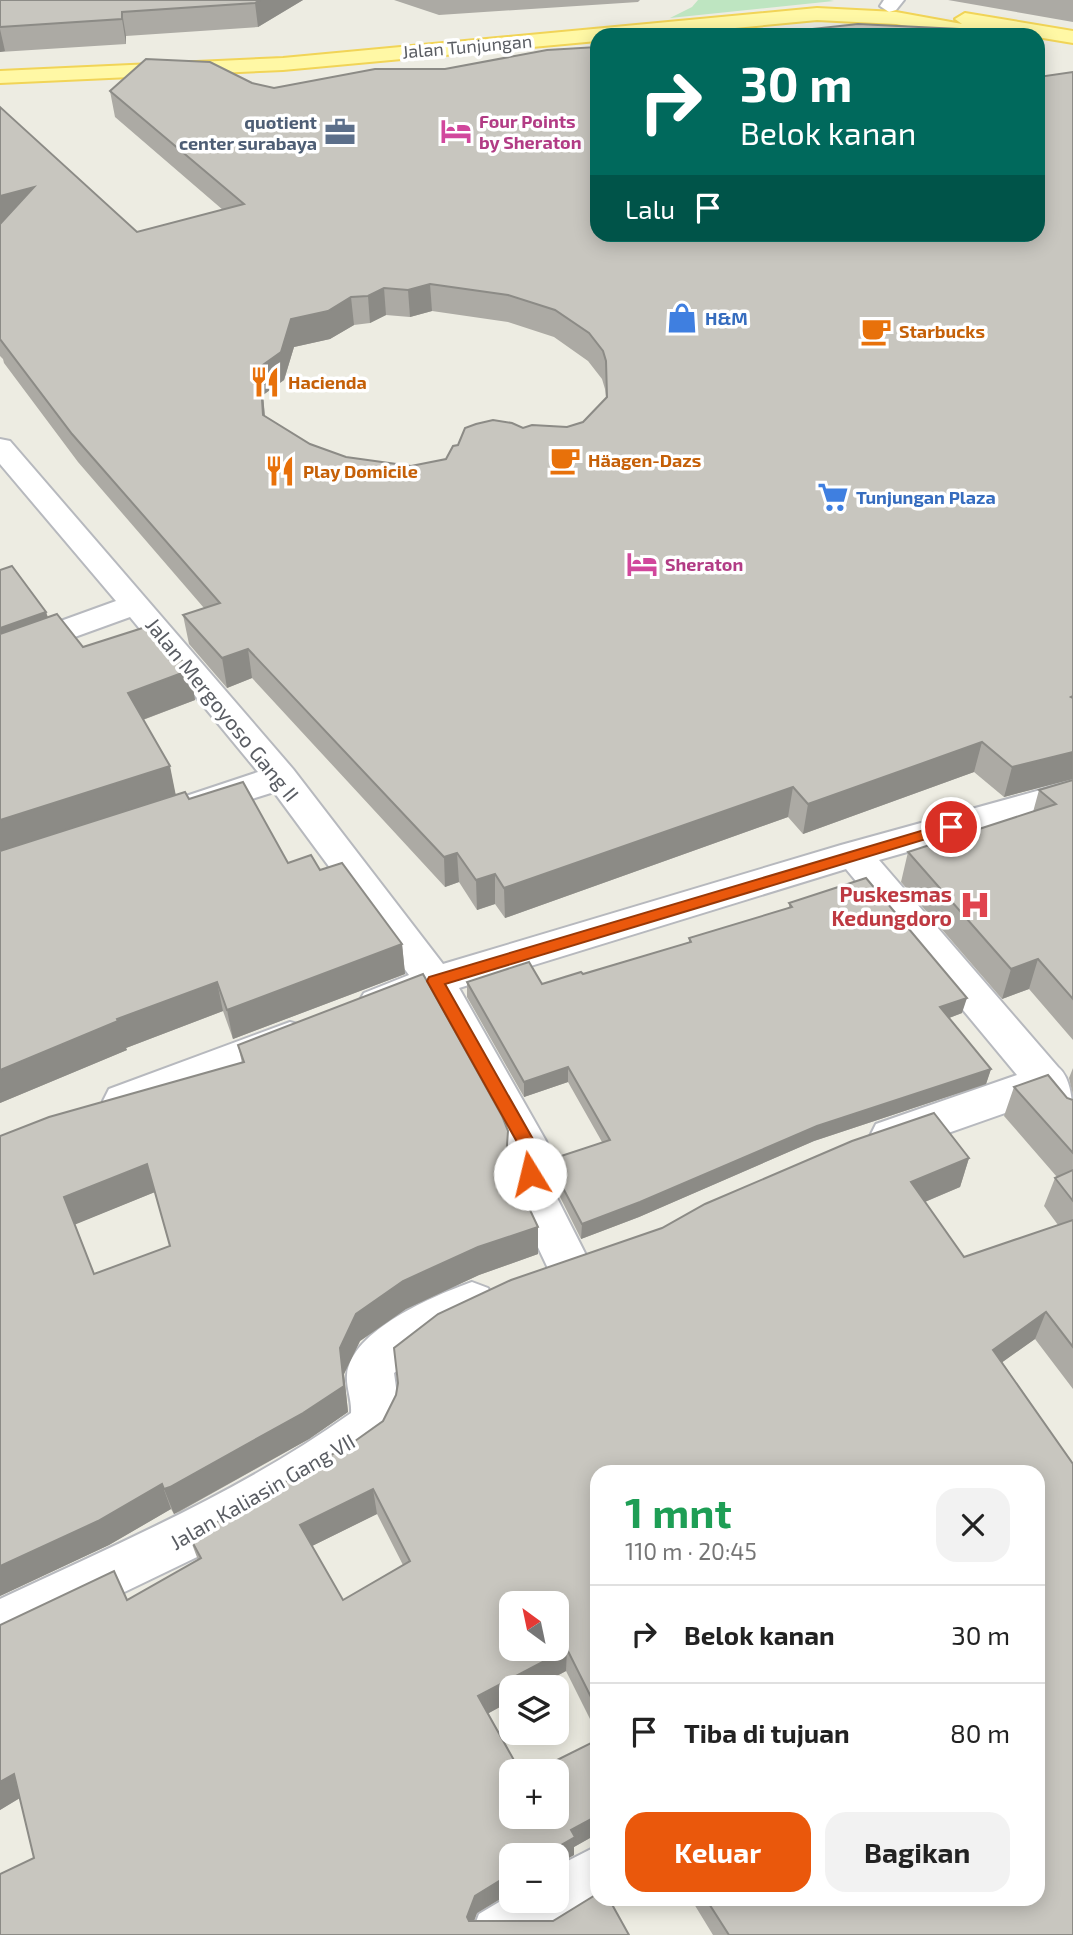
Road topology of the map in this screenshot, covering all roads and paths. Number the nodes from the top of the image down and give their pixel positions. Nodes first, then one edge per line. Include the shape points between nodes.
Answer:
1 (849, 0) edge
2 (892, 3) edge
3 (662, 10) dead end
4 (672, 28) edge
5 (951, 28) edge
6 (1025, 28) edge
7 (1045, 32) edge
8 (590, 36) edge
9 (1073, 37) edge
10 (1045, 45) edge
11 (415, 50) junction
12 (1073, 50) edge
13 (0, 77) edge
14 (1, 449) edge
15 (136, 604) junction
16 (0, 653) edge
17 (281, 777) junction
18 (1073, 793) edge
19 (165, 815) edge
20 (854, 854) junction
21 (435, 981) junction
22 (1060, 1097) edge
23 (90, 1114) edge
24 (857, 1147) edge
25 (555, 1271) joint
26 (0, 1626) edge
27 (590, 1878) edge
28 (569, 1892) edge
29 (535, 1913) edge
30 (500, 1935) edge

1 - 2 main road
2 - 6 main road
3 - 11 main road
4 - 5 main road, Jalan Tunjungan via 858,14
7 - 9 main road
8 - 11 main road, Jalan Tunjungan
10 - 12 main road
11 - 13 main road, Jalan Tunjungan via 283,64
14 - 15 street, Jalan Mergoyoso Gang II
15 - 16 street
15 - 17 street, Jalan Mergoyoso Gang II
17 - 19 street
17 - 21 street, Jalan Mergoyoso Gang II
18 - 20 street
20 - 21 street
20 - 22 street
21 - 23 street
21 - 25 street, Jalan Mergoyoso Gang II via 525,1141 532,1159 530,1186
22 - 24 street via 1012,1095
25 - 26 street, Jalan Kaliasin Gang VII via 424,1325 378,1358 370,1374 373,1420 341,1448 206,1527
27 - 28 street
29 - 30 street

